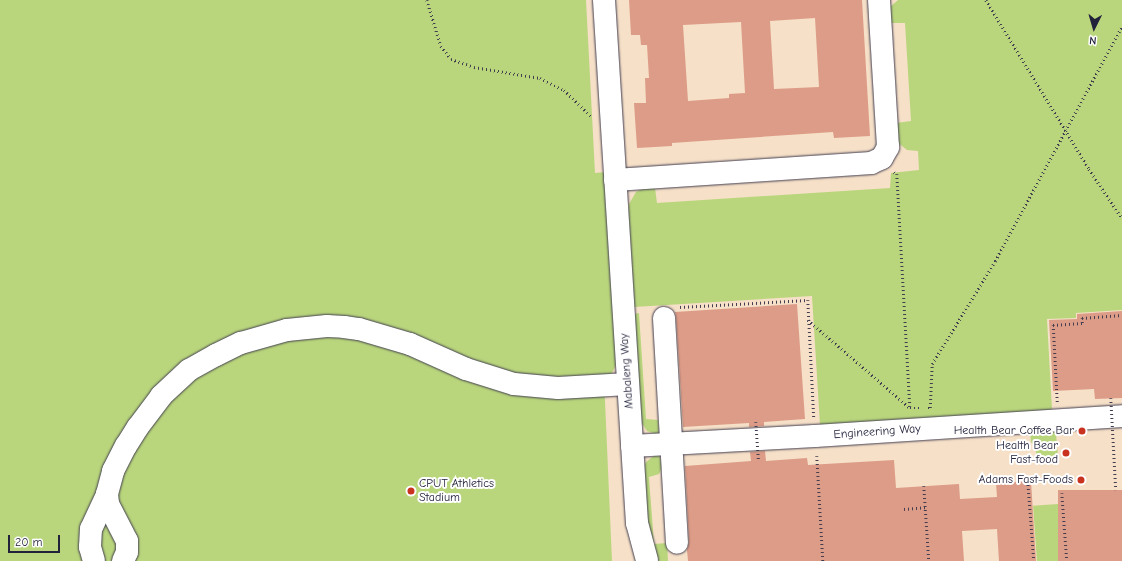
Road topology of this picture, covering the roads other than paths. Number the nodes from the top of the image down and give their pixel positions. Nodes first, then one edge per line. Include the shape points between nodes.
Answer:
1 (604, 0) edge
2 (879, 0) edge
3 (615, 180) junction
4 (670, 313) road end
5 (628, 384) junction
6 (1122, 416) edge
7 (671, 445) junction
8 (632, 446) junction
9 (107, 494) junction
10 (677, 543) dead end
11 (94, 561) edge
12 (123, 561) edge
13 (647, 561) edge

1 - 3 street, Mabaleng Way
2 - 3 street via 888,147 882,158 870,163
3 - 5 street, Mabaleng Way
4 - 7 street
5 - 8 street, Mabaleng Way
5 - 9 street via 558,388 514,384 466,369 410,344 360,329 327,326 287,330 241,343 189,370 161,396 138,427 114,470
6 - 7 street, Engineering Way via 1092,423 974,431 911,430
7 - 8 street, Engineering Way
7 - 10 street
8 - 13 street, Mabaleng Way via 637,523
9 - 11 street via 91,529 90,547
9 - 12 street via 108,504 127,541 127,552

